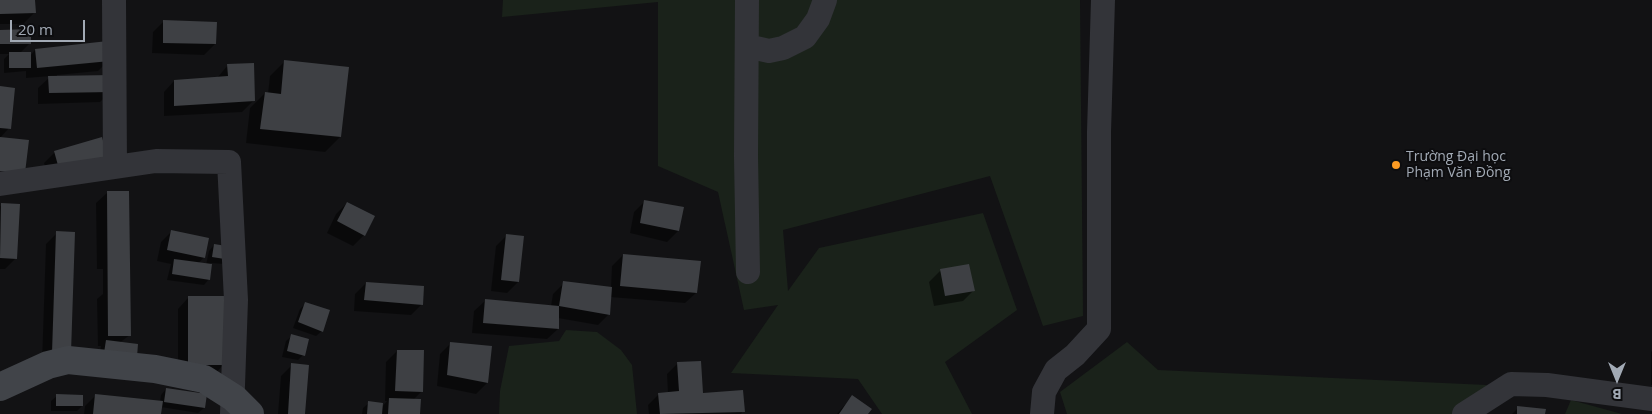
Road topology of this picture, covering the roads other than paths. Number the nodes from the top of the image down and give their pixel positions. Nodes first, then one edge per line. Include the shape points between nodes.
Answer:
1 (114, 0) edge
2 (747, 0) edge
3 (825, 0) edge
4 (1103, 0) edge
5 (747, 46) junction
6 (115, 166) junction
7 (0, 184) edge
8 (748, 272) dead end
9 (0, 387) edge
10 (1652, 398) edge
11 (239, 409) edge
12 (1042, 414) edge
13 (1464, 414) edge

1 - 6 street
2 - 5 street
3 - 5 street via 818,19 805,37 769,51
4 - 12 street via 1099,330 1056,370 1044,392
5 - 8 street
6 - 7 street
6 - 11 street via 156,161 229,162
9 - 11 street via 48,365 68,360 155,369 204,379
10 - 13 street via 1547,385 1511,384

